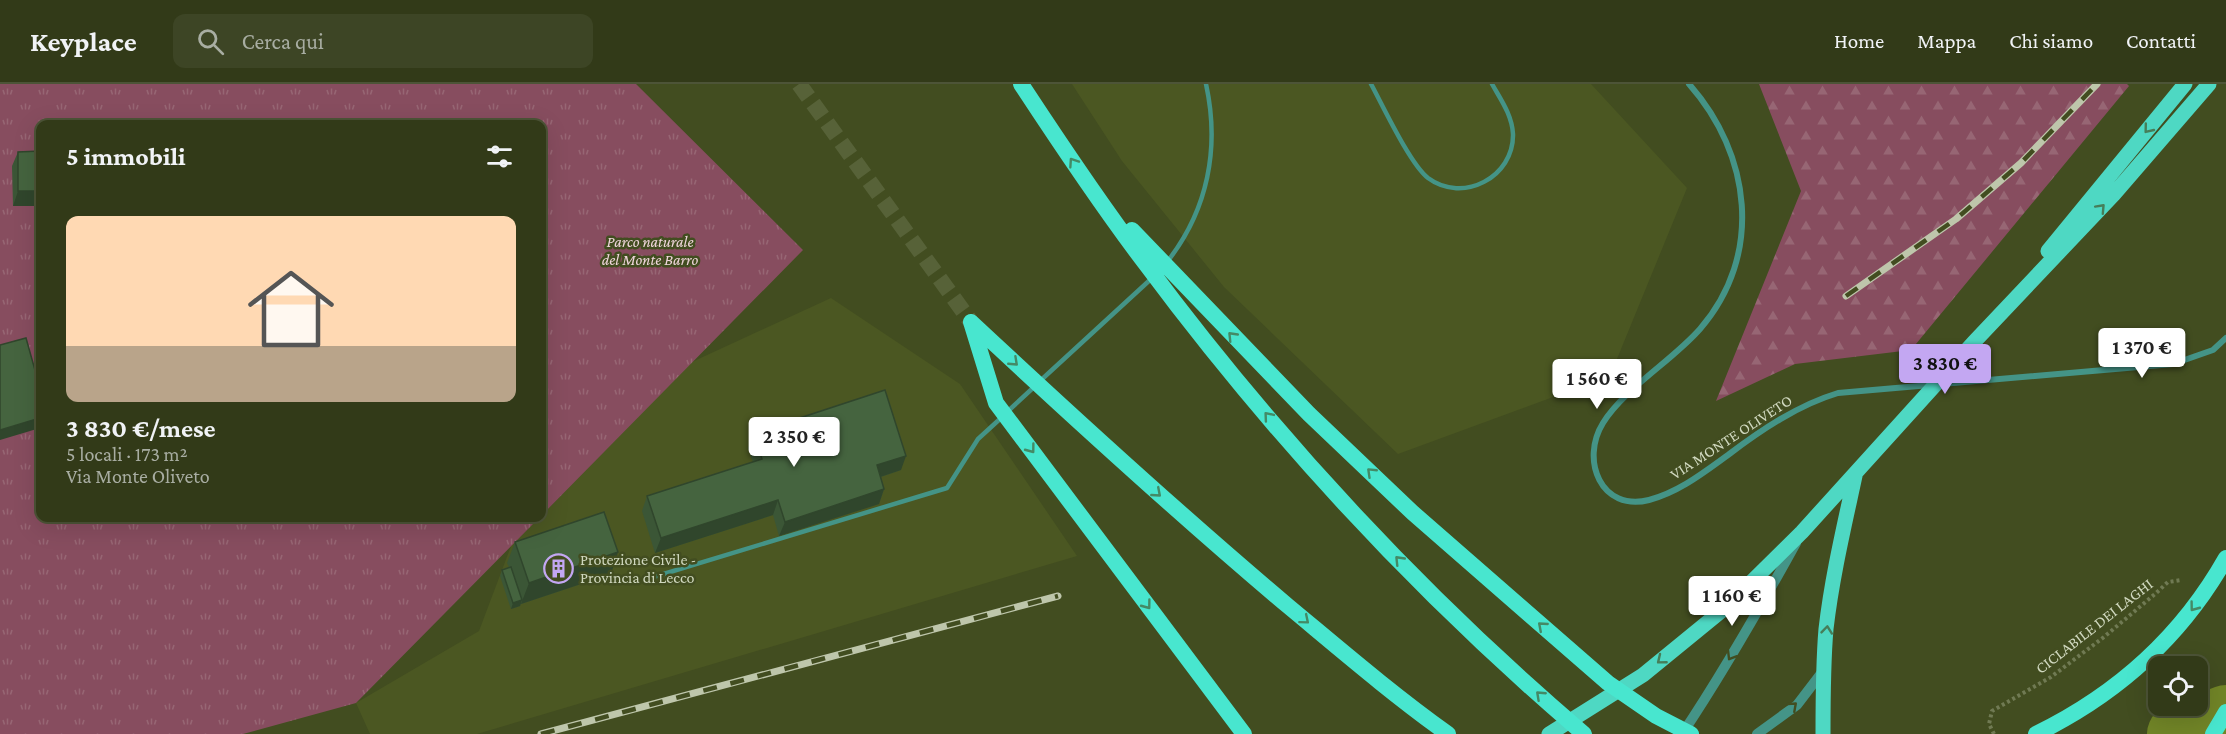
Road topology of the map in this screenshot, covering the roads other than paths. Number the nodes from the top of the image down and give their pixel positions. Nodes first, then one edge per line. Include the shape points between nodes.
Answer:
1 (1021, 84) edge
2 (1206, 84) edge
3 (1371, 84) edge
4 (1492, 84) edge
5 (1689, 84) edge
6 (2185, 84) edge
7 (2209, 84) edge
8 (1087, 184) junction
9 (2226, 338) edge
10 (1974, 342) junction
11 (1856, 475) junction
12 (1802, 532) junction
13 (2226, 558) edge
14 (647, 579) dead end
15 (1823, 671) junction
16 (2226, 711) edge
17 (1244, 734) edge
18 (1448, 734) edge
19 (1549, 734) edge
20 (1584, 734) edge
21 (1682, 734) edge
22 (1691, 734) edge
23 (1757, 734) edge
24 (1823, 734) edge
25 (2036, 734) edge
26 (2213, 734) edge

8 -> 1 highway
2 - 14 lane via 1212,117 1210,165 1198,212 1181,243 1150,280 978,439 947,488
3 - 4 lane via 1421,171 1436,183 1465,188 1492,178 1505,163 1512,145 1510,117
5 - 9 street, VIA MONTE OLIVETO via 1722,130 1735,163 1742,212 1738,254 1723,293 1704,323 1602,424 1593,459 1596,473 1615,498 1630,502 1663,495 1696,478 1796,410 1845,391 2173,364 2213,350
6 -> 10 main road
10 -> 7 main road via 2114,194
20 -> 8 highway via 1437,600 1312,466 1204,340
22 -> 8 highway via 1608,683 1413,513 1243,347
10 - 11 main road
11 - 12 main road
15 -> 11 main road via 1831,592
12 -> 19 main road via 1725,608 1643,675
12 -> 21 street via 1755,618
13 -> 25 highway via 2199,601 2147,659 2102,697
23 -> 15 street via 1797,705
15 - 24 main road
16 - 26 highway
17 - 18 highway via 996,403 971,322 1116,457 1256,579 1394,695

